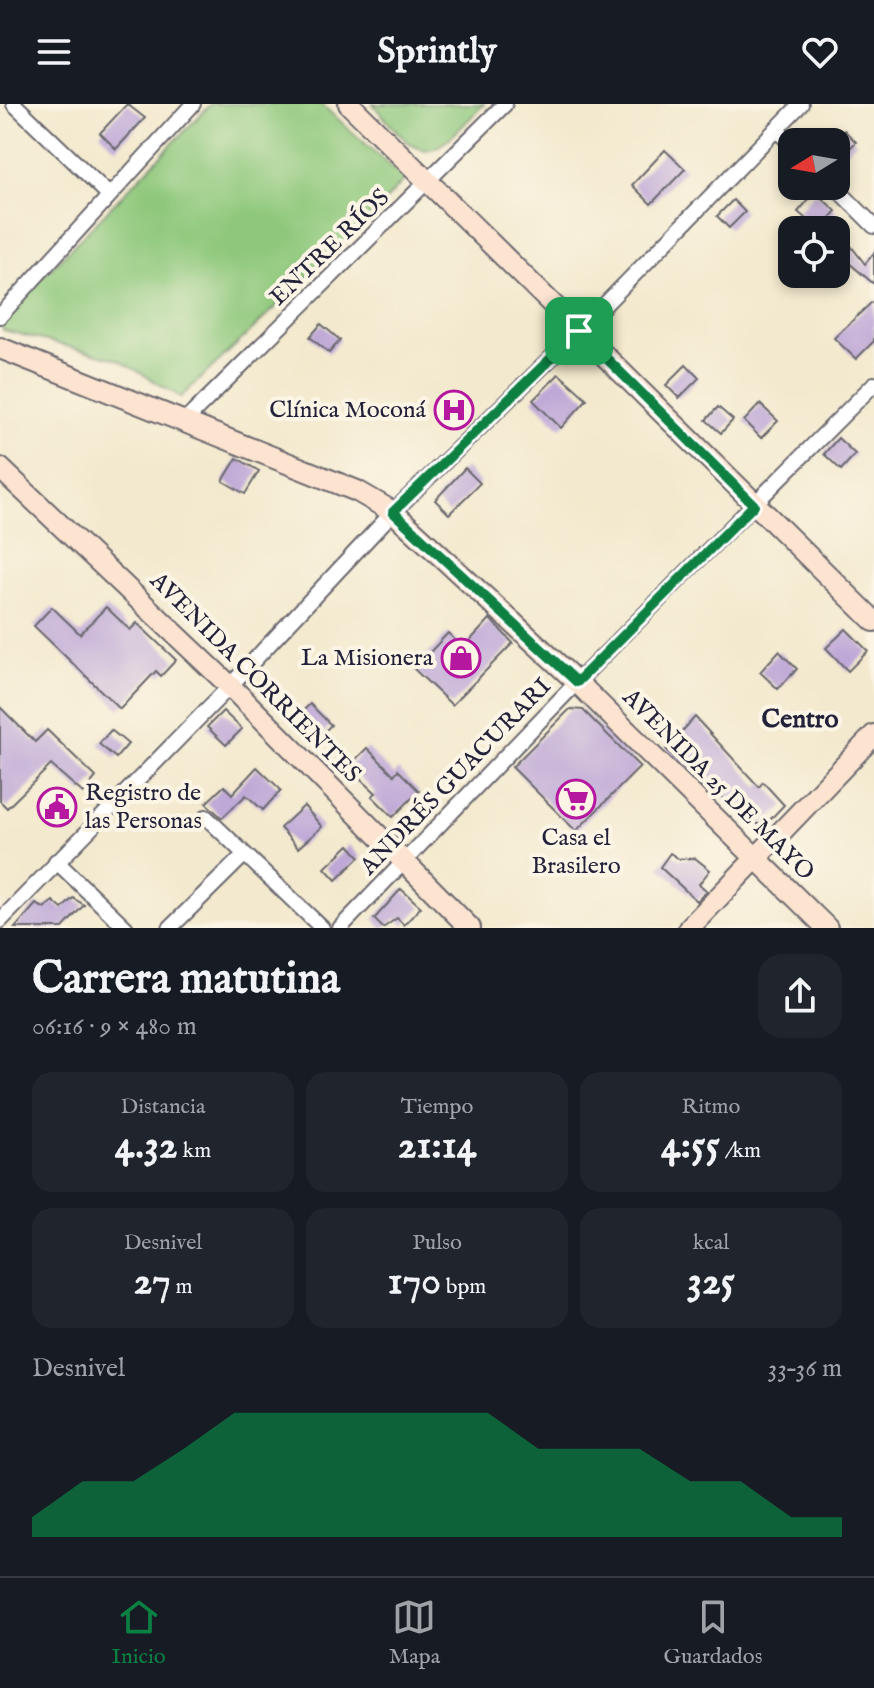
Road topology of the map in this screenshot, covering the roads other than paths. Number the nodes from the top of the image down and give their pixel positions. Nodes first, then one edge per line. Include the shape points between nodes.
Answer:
1 (14, 104) edge
2 (193, 104) edge
3 (349, 104) edge
4 (505, 104) edge
5 (801, 104) edge
6 (776, 129) joint
7 (428, 183) junction
8 (108, 194) junction
9 (848, 200) edge
10 (874, 226) edge
11 (0, 316) edge
12 (579, 331) junction
13 (0, 348) edge
14 (874, 384) edge
15 (185, 421) junction
16 (0, 468) edge
17 (754, 505) junction
18 (393, 512) junction
19 (874, 621) edge
20 (577, 682) junction
21 (230, 686) junction
22 (874, 735) edge
23 (206, 817) dead end
24 (244, 855) junction
25 (754, 857) junction
26 (56, 861) junction
27 (405, 864) junction
28 (0, 921) edge
29 (126, 928) edge
30 (170, 928) edge
31 (322, 928) edge
32 (340, 928) edge
33 (470, 928) edge
34 (689, 928) edge
35 (827, 928) edge

1 - 8 street
2 - 8 street
3 - 7 main road
4 - 7 street, ENTRE RÍOS
5 - 6 street
6 - 12 street
7 - 12 main road
7 - 15 street, ENTRE RÍOS
8 - 11 street
9 - 10 street
12 - 17 main road
12 - 18 street
13 - 15 main road, AVENIDA 25 DE MAYO
14 - 17 street, ANDRÉS GUACURARI
15 - 18 main road, AVENIDA 25 DE MAYO via 357,491
16 - 21 main road, AVENIDA CORRIENTES
17 - 19 main road
17 - 20 street, ANDRÉS GUACURARI
18 - 20 main road, AVENIDA 25 DE MAYO
18 - 21 street
20 - 25 main road, AVENIDA 25 DE MAYO
20 - 27 street, ANDRÉS GUACURARI
21 - 26 street
21 - 27 main road, AVENIDA CORRIENTES
22 - 25 main road
23 - 24 street
24 - 30 street
24 - 31 street
25 - 34 main road
25 - 35 main road, AVENIDA 25 DE MAYO
26 - 28 street
26 - 29 street
27 - 32 street, ANDRÉS GUACURARI
27 - 33 main road, AVENIDA CORRIENTES

